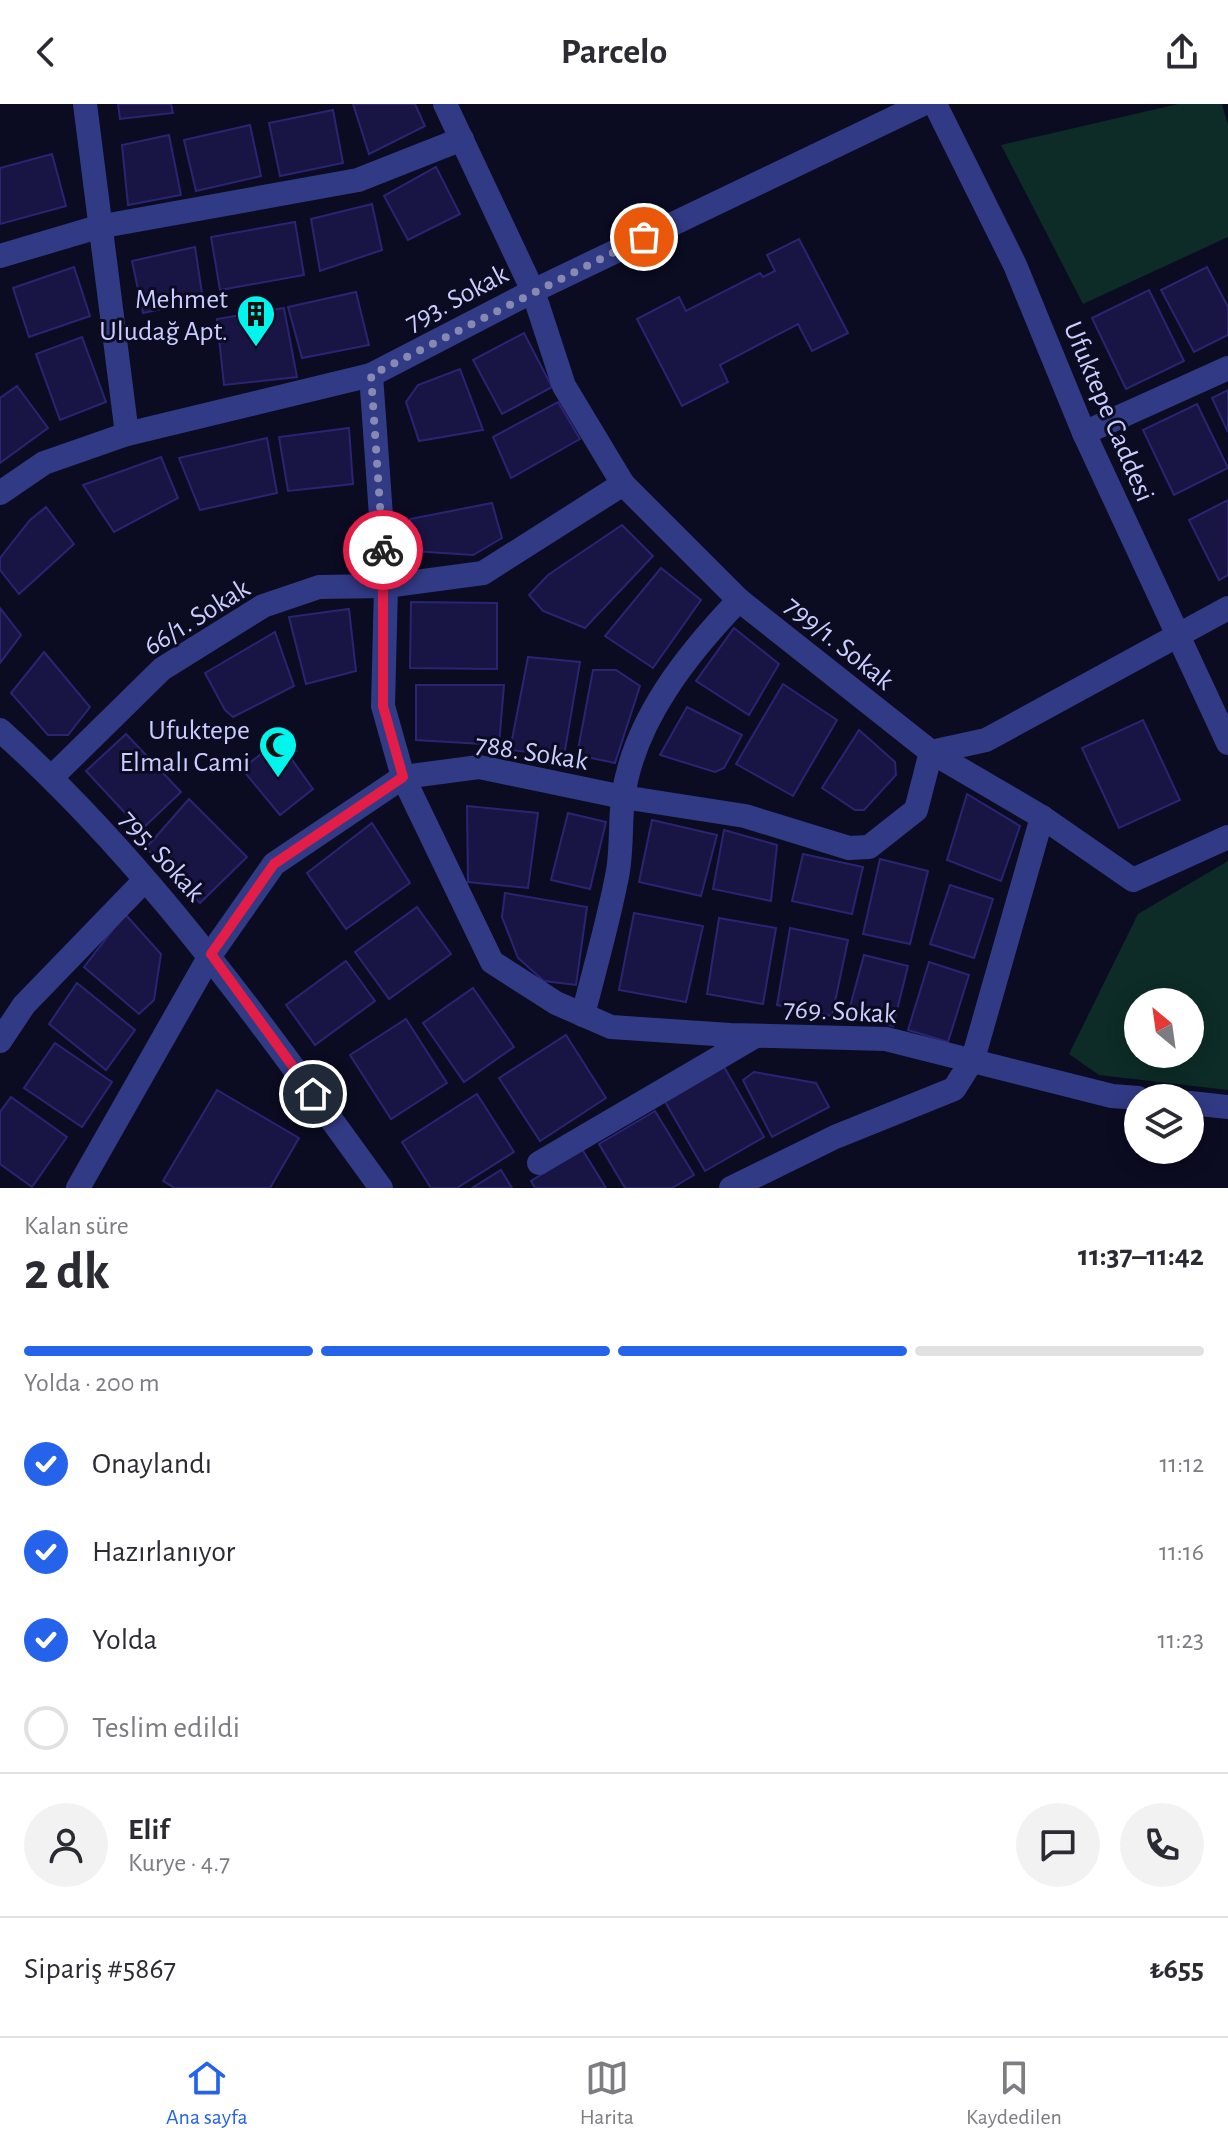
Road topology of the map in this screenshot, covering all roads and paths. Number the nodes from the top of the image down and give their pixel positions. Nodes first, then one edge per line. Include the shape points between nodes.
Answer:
1 (85, 104) edge
2 (445, 104) edge
3 (923, 104) edge
4 (935, 104) edge
5 (462, 139) junction
6 (98, 227) junction
7 (0, 256) edge
8 (533, 291) junction
9 (1228, 368) edge
10 (371, 375) junction
11 (1084, 433) junction
12 (127, 434) junction
13 (623, 484) junction
14 (0, 493) edge
15 (386, 586) junction
16 (739, 600) junction
17 (1228, 608) edge
18 (1177, 634) junction
19 (0, 730) edge
20 (1228, 743) edge
21 (931, 752) junction
22 (52, 777) junction
23 (403, 777) junction
24 (623, 797) junction
25 (1042, 817) junction
26 (1228, 837) edge
27 (145, 880) junction
28 (211, 954) junction
29 (583, 1015) junction
30 (756, 1036) junction
31 (0, 1041) edge
32 (973, 1059) junction
33 (1124, 1097) edge
34 (1204, 1104) edge
35 (1228, 1107) edge
36 (539, 1163) dead end
37 (78, 1188) edge
38 (381, 1188) edge
39 (731, 1188) edge

1 - 6 street
2 - 5 street, 799/1. Sokak
3 - 8 street, 793. Sokak
4 - 11 street, Ufuktepe Caddesi via 1015,265
5 - 6 street via 358,180
5 - 8 street, 799/1. Sokak
6 - 7 street
6 - 12 street
8 - 10 street, 793. Sokak
8 - 13 street, 799/1. Sokak via 564,386
9 - 11 street
10 - 12 street, 793. Sokak
10 - 15 street, 769. Sokak
11 - 18 street, Ufuktepe Caddesi
12 - 14 street, 793. Sokak via 44,463
13 - 15 street, 66/1. Sokak via 483,573
13 - 16 street, 799/1. Sokak
15 - 22 street, 66/1. Sokak via 319,587 263,606 162,669
15 - 23 street, 769. Sokak via 383,706
16 - 21 street, 799/1. Sokak
16 - 24 street via 692,648 655,710
17 - 18 street
18 - 20 street, Ufuktepe Caddesi
18 - 21 street via 986,740
19 - 22 street, 795. Sokak
21 - 24 street, 788. Sokak via 916,810 869,847 849,848 745,816
21 - 25 street, 799/1. Sokak
22 - 27 street, 795. Sokak
23 - 24 street, 788. Sokak via 479,767
23 - 28 street, 788. Sokak via 274,864
23 - 29 street, 769. Sokak via 492,962
24 - 29 street via 619,869
25 - 26 street, 799/1. Sokak via 1133,880
25 - 32 street
27 - 28 street, 795. Sokak
27 - 31 street via 24,1005
28 - 37 street, 788. Sokak
28 - 38 street, 795. Sokak
29 - 30 street, 769. Sokak via 611,1027
30 - 32 street, 769. Sokak via 886,1039
30 - 36 street
32 - 33 street, 769. Sokak
32 - 39 street via 954,1089 835,1137
34 - 35 street

